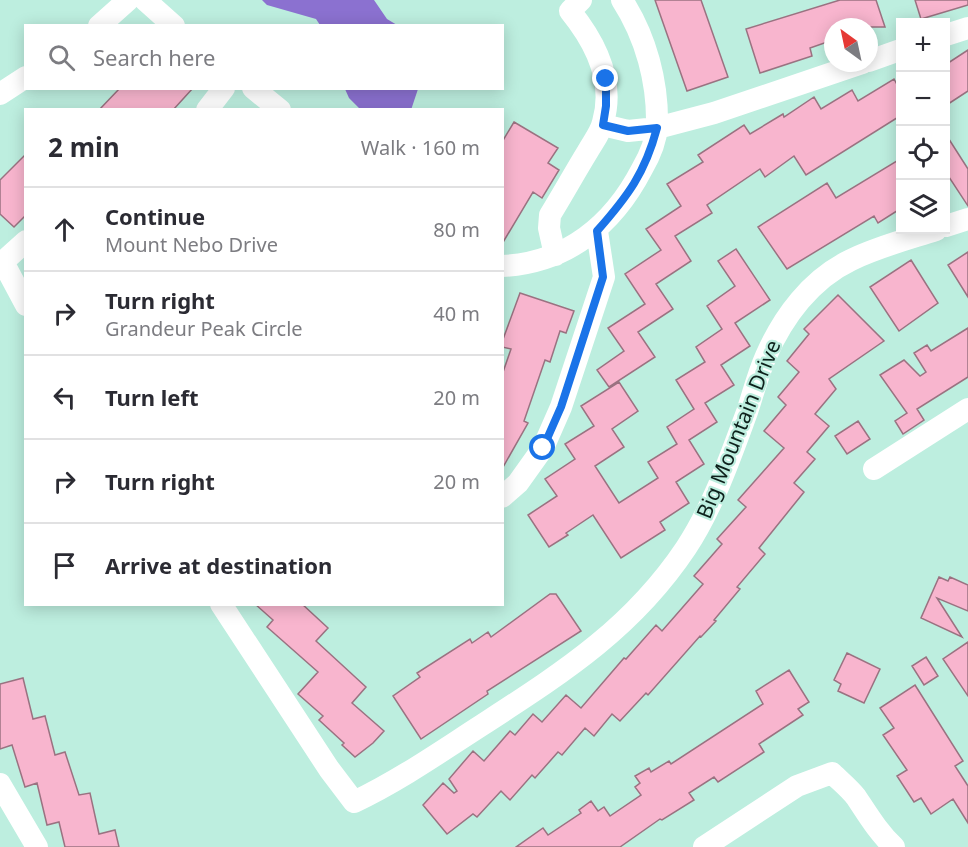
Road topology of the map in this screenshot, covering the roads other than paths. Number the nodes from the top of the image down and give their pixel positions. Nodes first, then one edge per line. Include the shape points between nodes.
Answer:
1 (128, 0) edge
2 (145, 0) edge
3 (581, 0) edge
4 (622, 0) edge
5 (101, 24) edge
6 (172, 24) edge
7 (968, 28) edge
8 (950, 33) edge
9 (896, 51) edge
10 (878, 58) edge
11 (835, 72) edge
12 (24, 78) edge
13 (222, 90) edge
14 (255, 90) edge
15 (0, 94) edge
16 (209, 108) edge
17 (278, 108) edge
18 (603, 125) junction
19 (657, 128) junction
20 (968, 219) edge
21 (950, 224) edge
22 (597, 231) junction
23 (925, 234) edge
24 (24, 243) edge
25 (555, 255) junction
26 (504, 266) edge
27 (24, 301) edge
28 (968, 409) edge
29 (874, 469) dead end
30 (504, 495) edge
31 (221, 606) edge
32 (0, 784) edge
33 (37, 847) edge
34 (704, 847) edge
35 (894, 847) edge

1 - 5 street
2 - 6 street
3 - 18 street via 570,11 599,56 606,79
4 - 19 street via 633,17 651,69
7 - 8 street
9 - 10 street
11 - 19 street
12 - 15 street
13 - 16 street
14 - 17 street
18 - 19 street via 628,131
18 - 25 street via 550,215
19 - 22 street via 650,155 634,184
20 - 21 street
22 - 25 street
22 - 30 street via 603,277 561,407 543,448
23 - 31 street, Big Mountain Drive via 850,260 822,279 792,310 765,357 713,499 700,524 656,588 625,621 556,676 392,784 354,802
24 - 27 street via 3,262
25 - 26 street
28 - 29 street
32 - 33 street
34 - 35 street via 797,786 832,773

